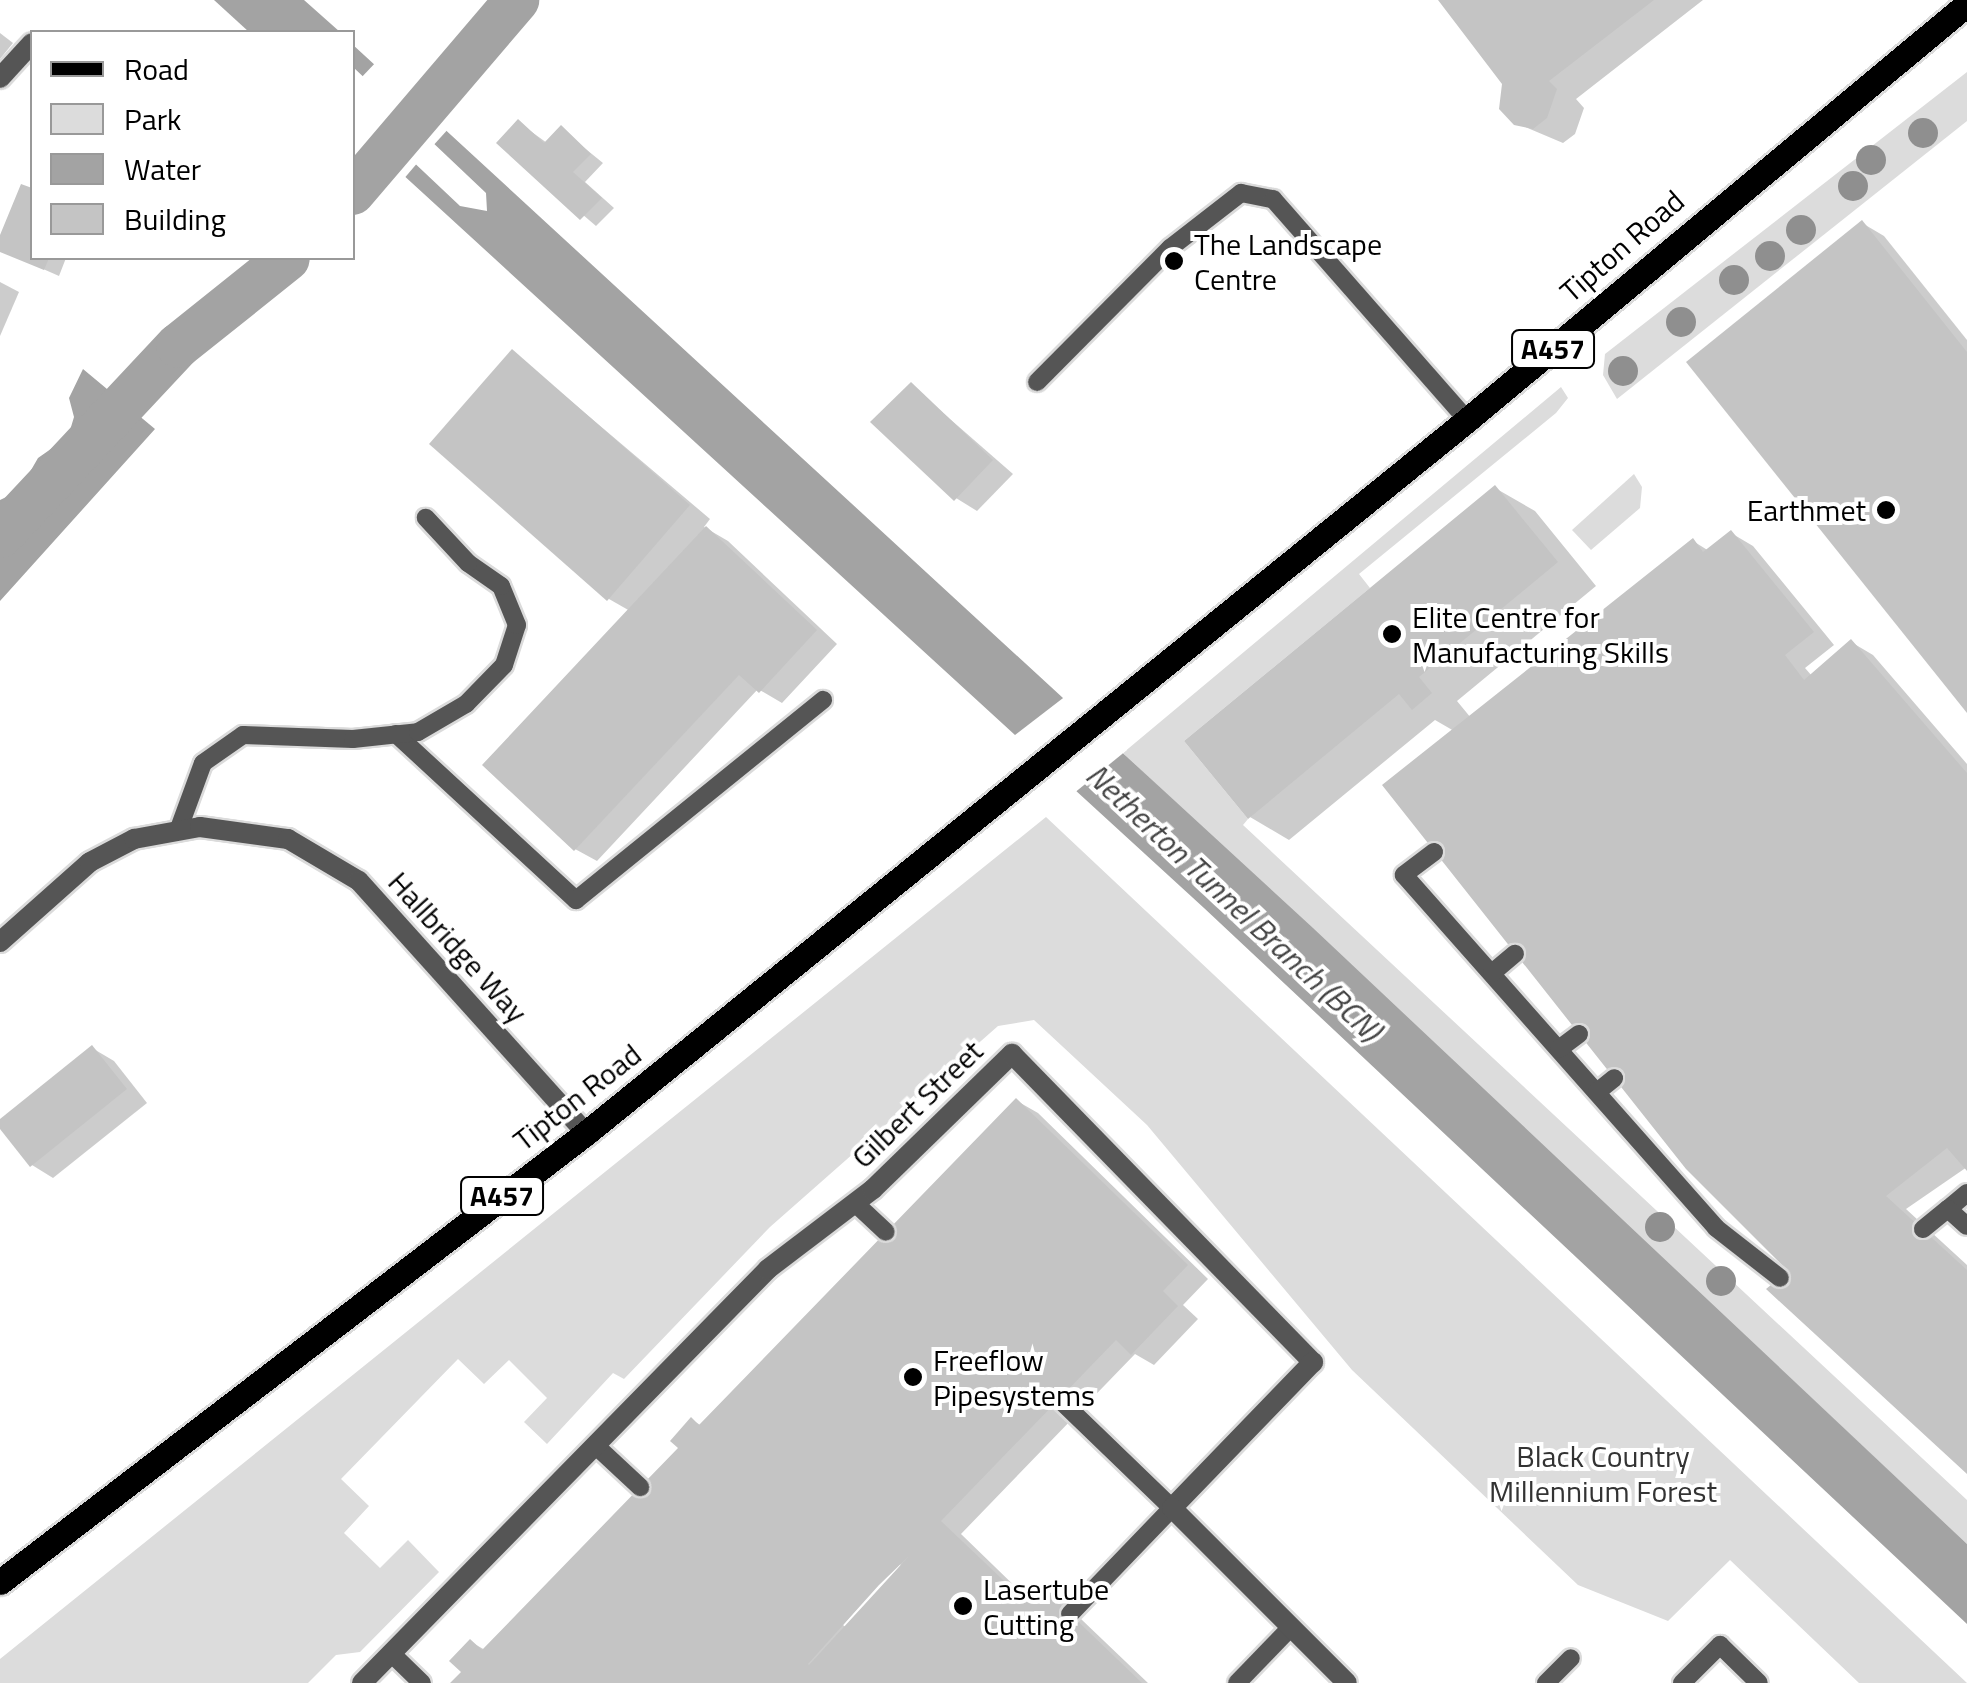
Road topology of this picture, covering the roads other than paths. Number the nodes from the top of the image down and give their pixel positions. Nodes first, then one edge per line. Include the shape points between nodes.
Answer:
1 (1967, 4) edge
2 (30, 45) edge
3 (0, 78) edge
4 (1037, 382) dead end
5 (1467, 420) junction
6 (426, 518) dead end
7 (822, 700) dead end
8 (396, 734) junction
9 (178, 831) junction
10 (1434, 852) dead end
11 (0, 942) edge
12 (1515, 954) dead end
13 (1492, 973) junction
14 (1579, 1034) dead end
15 (1559, 1049) junction
16 (1614, 1078) dead end
17 (1597, 1092) junction
18 (586, 1133) junction
19 (1967, 1193) edge
20 (855, 1202) junction
21 (1948, 1209) junction
22 (1967, 1226) edge
23 (1923, 1229) dead end
24 (886, 1232) dead end
25 (1780, 1278) dead end
26 (1060, 1398) dead end
27 (595, 1445) junction
28 (640, 1487) dead end
29 (1172, 1508) junction
30 (0, 1582) edge
31 (1070, 1614) dead end
32 (1291, 1627) junction
33 (391, 1653) junction
34 (1571, 1658) dead end
35 (362, 1683) edge
36 (422, 1683) edge
37 (1236, 1683) edge
38 (1346, 1683) edge
39 (1546, 1683) edge
40 (1682, 1683) edge
41 (1759, 1683) edge

1 - 5 main road, Tipton Road / A457
2 - 3 street
4 - 5 lane via 1170,248 1241,194 1273,199
5 - 18 main road, Tipton Road / A457
6 - 8 lane via 501,586 517,625 504,665 466,704 418,732
7 - 8 lane via 576,900
8 - 9 lane via 243,735 203,763
9 - 11 street, Hallbridge Way via 134,840 90,862
9 - 18 street, Hallbridge Way via 200,827 288,839 359,881
10 - 13 lane via 1404,876
12 - 13 lane
13 - 15 lane
14 - 15 lane
15 - 17 lane
16 - 17 lane
17 - 25 lane via 1716,1228
18 - 30 main road, Tipton Road / A457
19 - 21 lane
20 - 24 lane
20 - 27 street, Gilbert Street via 768,1269
20 - 29 street, Gilbert Street via 1012,1054 1313,1362
21 - 22 lane
21 - 23 lane
26 - 29 lane
27 - 28 lane
27 - 33 street, Gilbert Street
29 - 31 lane
29 - 32 street
32 - 37 lane
32 - 38 street
33 - 35 street, Gilbert Street
33 - 36 lane
34 - 39 lane
40 - 41 lane via 1720,1645

